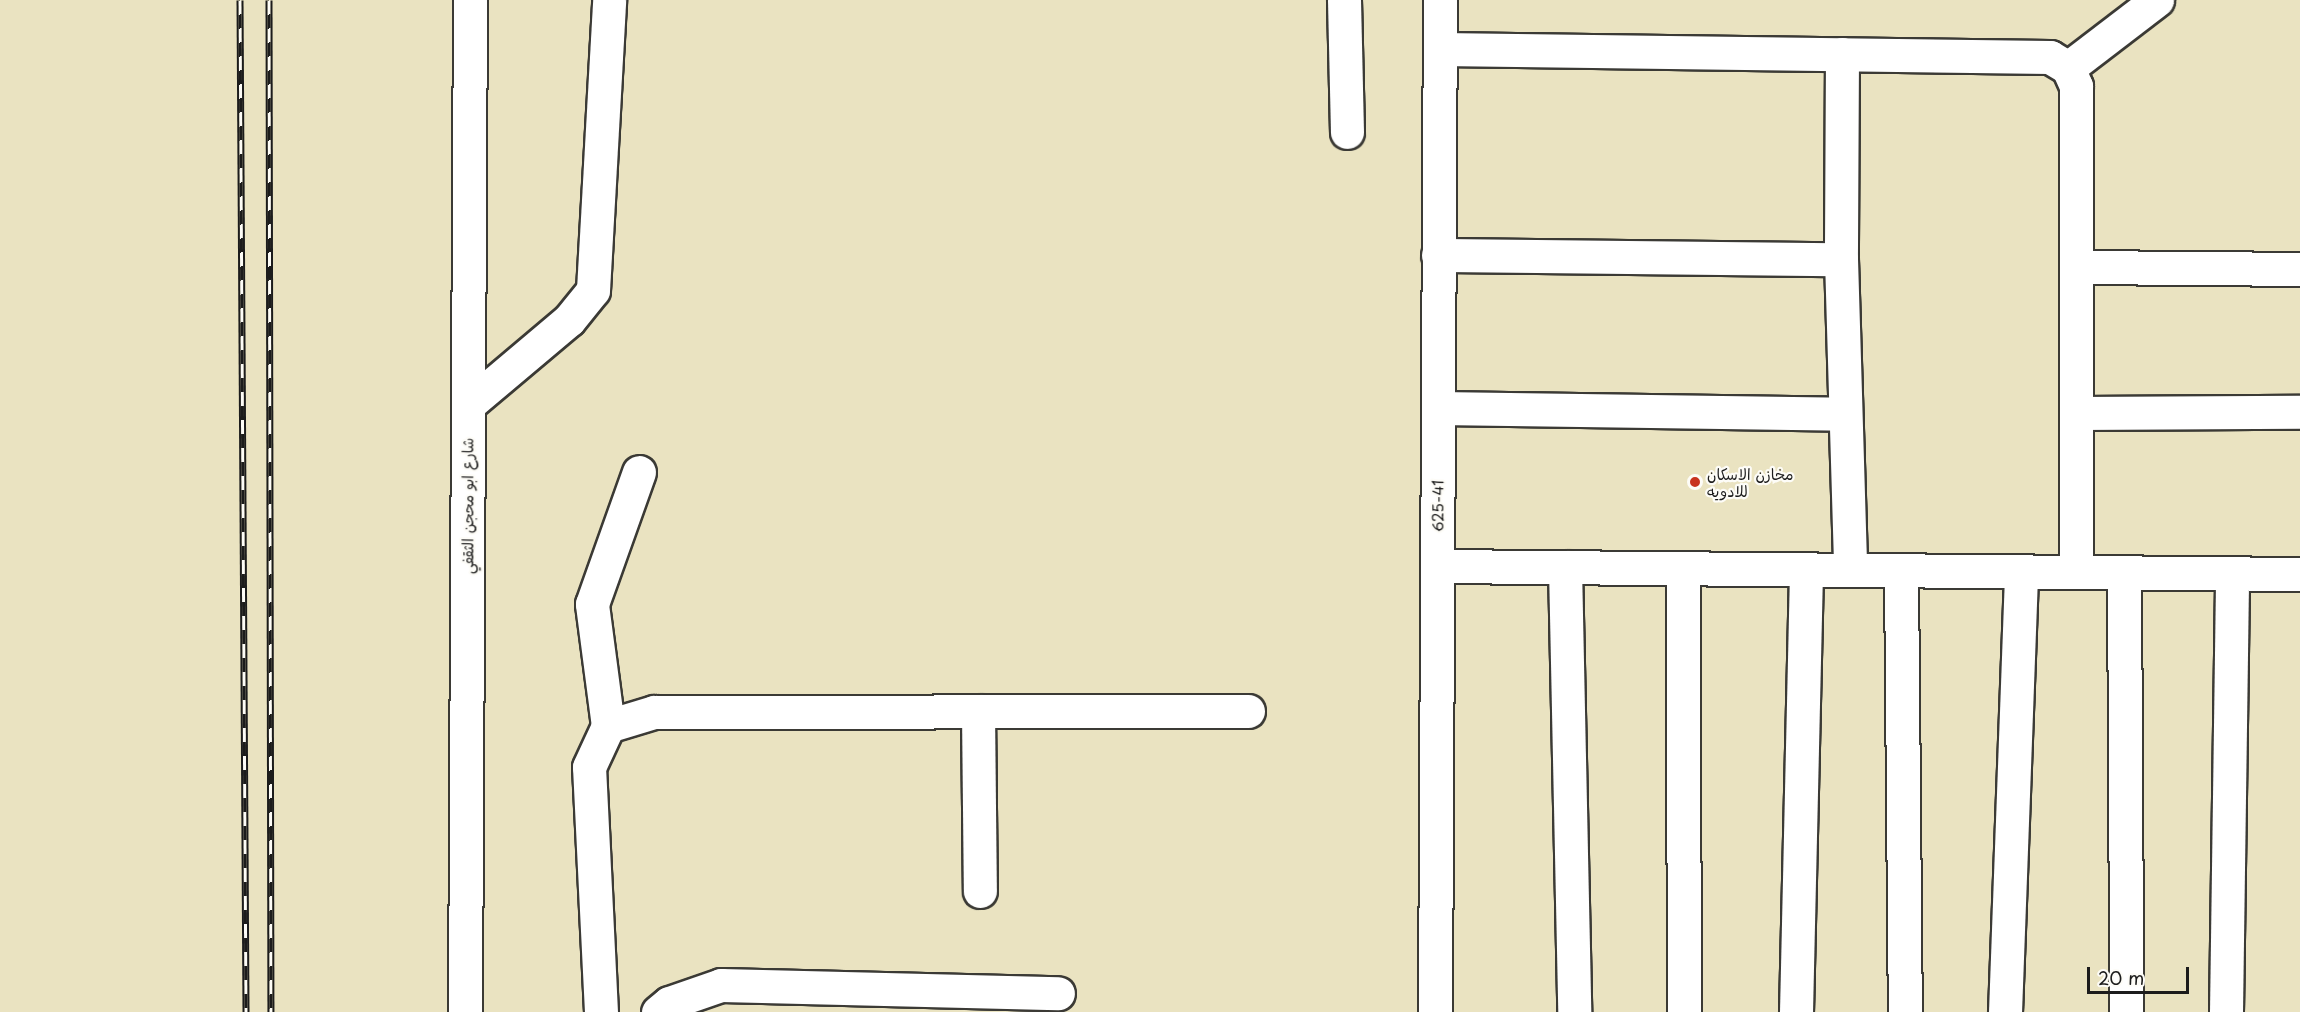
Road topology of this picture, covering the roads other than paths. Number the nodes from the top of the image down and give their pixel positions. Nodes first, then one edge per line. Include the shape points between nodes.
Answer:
1 (470, 0) edge
2 (609, 0) edge
3 (1344, 0) edge
4 (1440, 0) edge
5 (2157, 0) edge
6 (1440, 49) junction
7 (1842, 54) junction
8 (2068, 68) junction
9 (1347, 132) dead end
10 (1438, 255) junction
11 (1841, 259) junction
12 (2079, 267) junction
13 (2300, 269) edge
14 (468, 405) junction
15 (1438, 408) junction
16 (2300, 412) edge
17 (2078, 413) junction
18 (1845, 414) junction
19 (639, 472) dead end
20 (1437, 566) junction
21 (1565, 567) junction
22 (1683, 568) junction
23 (1806, 570) junction
24 (1850, 570) junction
25 (1901, 571) junction
26 (2021, 572) junction
27 (2076, 572) junction
28 (2124, 572) junction
29 (2232, 574) junction
30 (2300, 574) edge
31 (978, 711) junction
32 (1248, 711) dead end
33 (608, 726) junction
34 (980, 891) dead end
35 (1058, 993) dead end
36 (465, 1012) edge
37 (601, 1012) edge
38 (658, 1012) edge
39 (1435, 1012) edge
40 (1574, 1012) edge
41 (1684, 1012) edge
42 (1796, 1012) edge
43 (1905, 1012) edge
44 (2005, 1012) edge
45 (2126, 1012) edge
46 (2226, 1012) edge

1 - 14 street, شارع ابو محجن الثقفي
2 - 14 street via 593,290 569,320
3 - 9 street
4 - 6 street, 625-41
5 - 8 street
6 - 7 street
6 - 10 street, 625-41
7 - 8 street via 2050,57
7 - 11 street
8 - 12 street via 2076,86
10 - 11 street
10 - 15 street, 625-41
11 - 18 street
12 - 13 street
12 - 17 street
14 - 36 street, شارع ابو محجن الثقفي
15 - 18 street
15 - 20 street, 625-41
16 - 17 street
17 - 27 street
18 - 24 street
19 - 33 street via 592,604
20 - 21 street
20 - 39 street, 625-41
21 - 22 street
21 - 40 street
22 - 23 street
22 - 41 street
23 - 24 street
23 - 42 street
24 - 25 street
25 - 26 street
25 - 43 street
26 - 27 street
26 - 44 street
27 - 28 street
28 - 29 street
28 - 45 street
29 - 30 street
29 - 46 street
31 - 32 street
31 - 33 street via 654,712
31 - 34 street
33 - 37 street via 589,767
35 - 38 street via 721,984 669,1003

